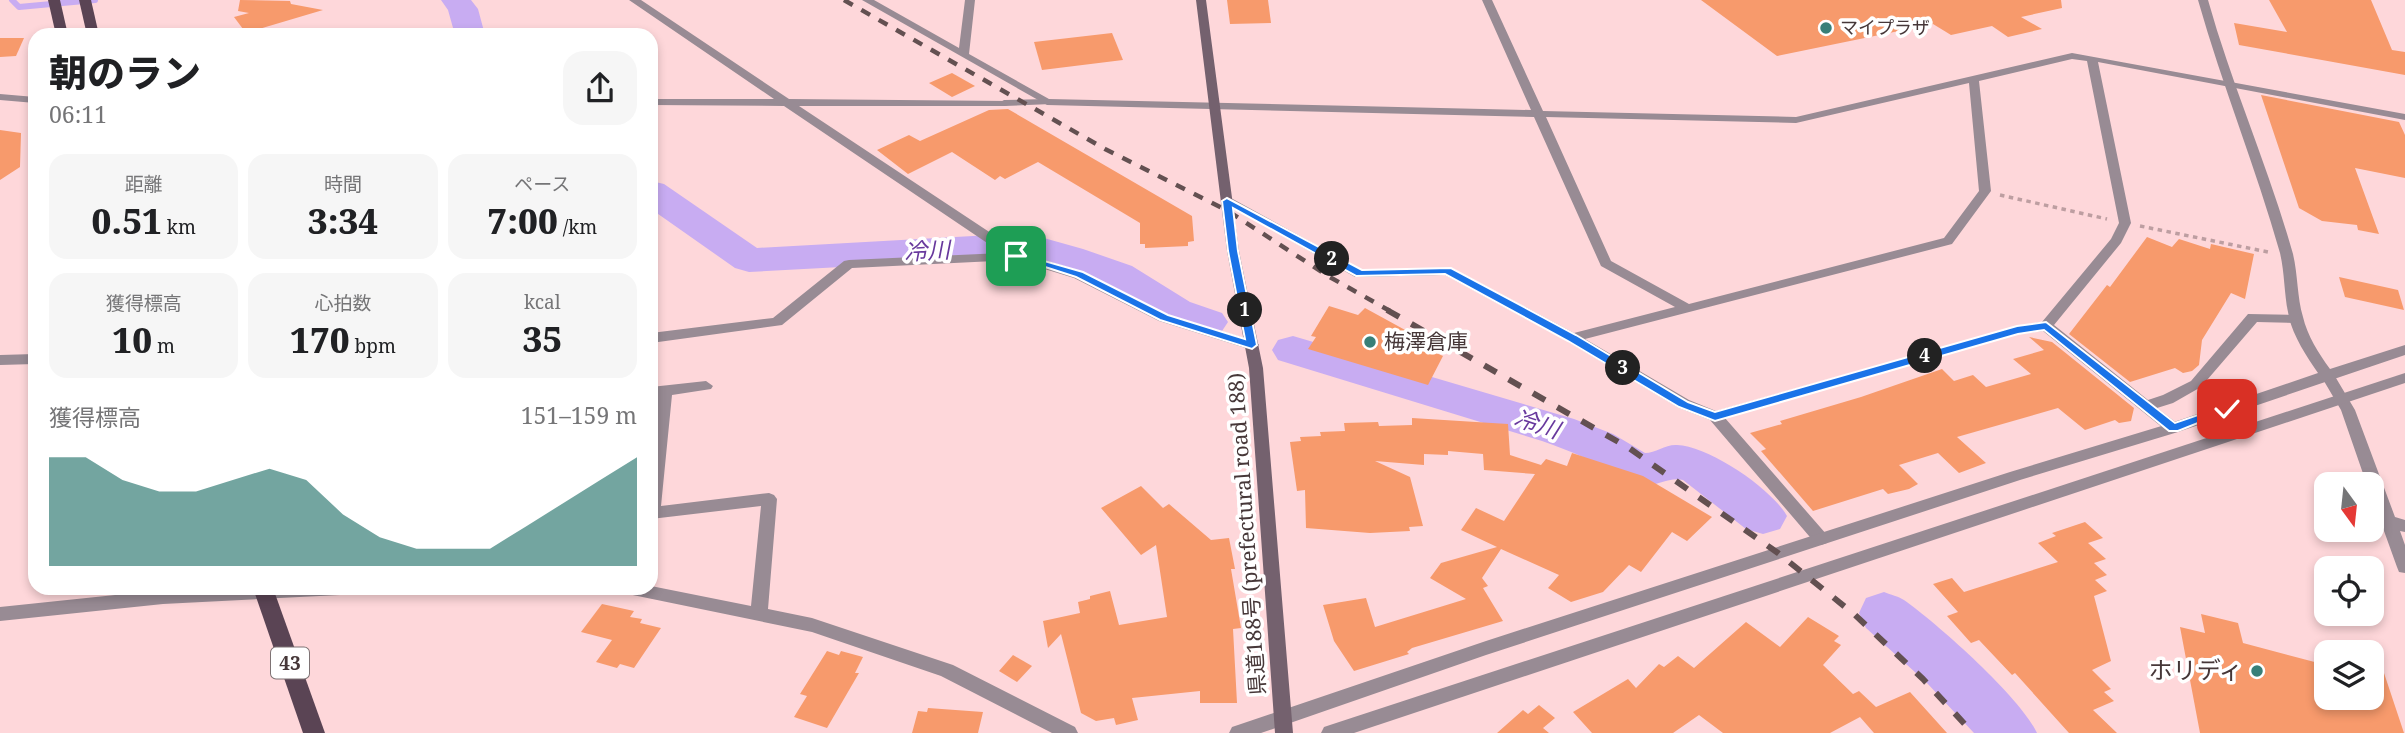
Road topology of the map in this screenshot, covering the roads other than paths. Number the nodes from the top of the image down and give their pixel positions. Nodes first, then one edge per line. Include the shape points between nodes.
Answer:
1 (54, 0) edge
2 (85, 0) edge
3 (634, 0) edge
4 (867, 0) edge
5 (970, 0) edge
6 (1201, 0) edge
7 (1487, 0) edge
8 (2203, 0) edge
9 (60, 28) edge
10 (91, 28) edge
11 (964, 54) junction
12 (2092, 58) junction
13 (1974, 80) junction
14 (2231, 85) junction
15 (0, 97) edge
16 (28, 99) edge
17 (658, 102) edge
18 (788, 102) junction
19 (1047, 102) junction
20 (1214, 106) junction
21 (1539, 115) junction
22 (2405, 117) edge
23 (1227, 201) junction
24 (1016, 256) junction
25 (1685, 307) junction
26 (2296, 319) junction
27 (2046, 326) junction
28 (658, 337) edge
29 (1572, 338) junction
30 (1252, 345) junction
31 (2405, 350) edge
32 (28, 359) edge
33 (0, 360) edge
34 (2328, 376) junction
35 (2405, 378) edge
36 (706, 386) dead end
37 (658, 391) edge
38 (2340, 398) junction
39 (2146, 406) junction
40 (1715, 416) junction
41 (2173, 428) junction
42 (658, 512) edge
43 (2388, 521) junction
44 (2405, 526) edge
45 (1821, 539) junction
46 (2405, 566) edge
47 (658, 594) edge
48 (192, 595) edge
49 (267, 595) edge
50 (0, 614) edge
51 (759, 614) junction
52 (1283, 725) edge
53 (314, 733) edge
54 (1069, 733) edge
55 (1238, 733) edge
56 (1330, 733) edge

1 - 9 main road
2 - 10 main road
3 - 18 street
4 - 11 street
5 - 11 street
6 - 20 main road, 県道188号 (prefectural road 188)
7 - 21 street
8 - 14 street
11 - 19 street
12 - 13 street via 2072,56
12 - 14 street
12 - 27 street via 2125,223 2117,240
13 - 21 street via 1796,120
13 - 25 street via 1985,191 1948,242
14 - 22 street
14 - 26 street via 2287,256
15 - 16 street
17 - 18 street
18 - 19 street
18 - 24 street
19 - 20 street
20 - 21 street
20 - 23 main road, 県道188号 (prefectural road 188)
21 - 25 street via 1606,263
23 - 29 street via 1360,274 1447,271
23 - 30 main road, 県道188号 (prefectural road 188)
24 - 28 street via 849,264 777,322
24 - 30 street via 1079,275 1164,318
25 - 29 street
26 - 34 street
26 - 39 street via 2253,317 2196,383
27 - 39 street
27 - 40 street via 2017,330
29 - 40 street via 1684,404
30 - 52 main road, 県道188号 (prefectural road 188)
31 - 34 street
32 - 33 street
34 - 38 street
34 - 41 street
35 - 38 street
36 - 37 street
38 - 43 street
38 - 56 street
39 - 41 street
40 - 45 street
41 - 45 street
42 - 51 street via 769,499
43 - 44 street
43 - 46 street
45 - 52 street
47 - 51 street
48 - 50 street
49 - 53 main road, 43
51 - 54 street via 812,625 947,670
52 - 55 street

